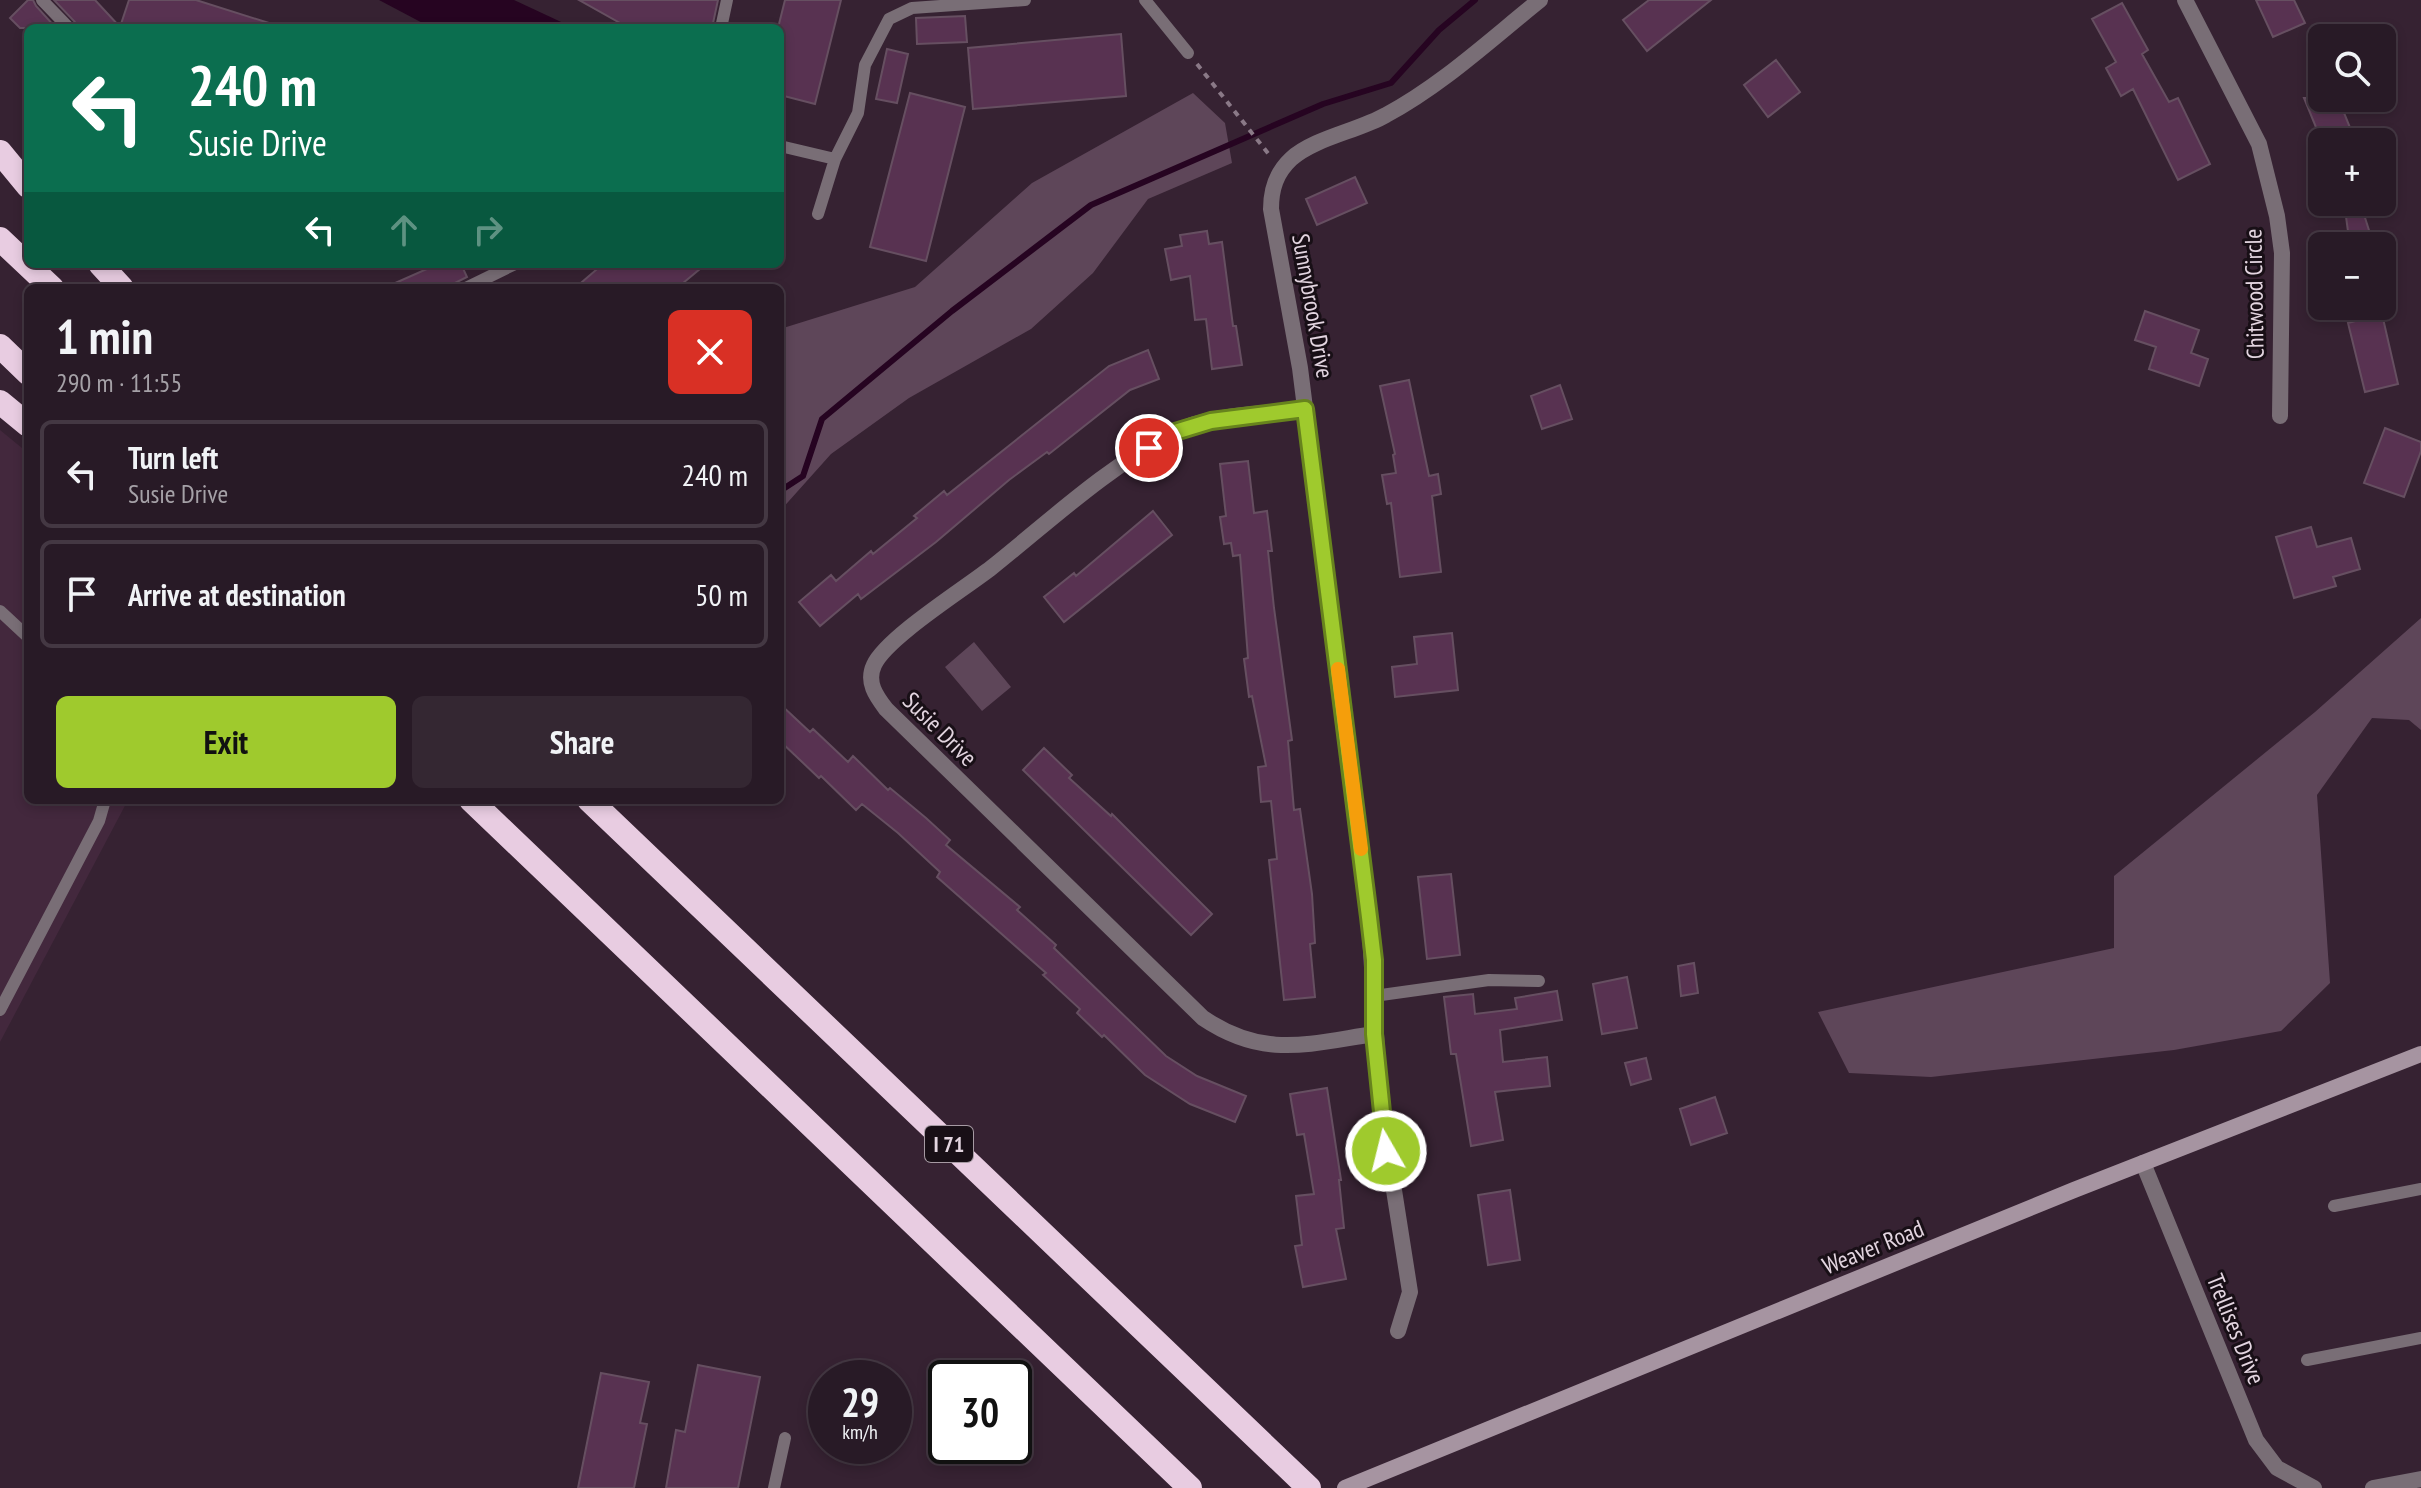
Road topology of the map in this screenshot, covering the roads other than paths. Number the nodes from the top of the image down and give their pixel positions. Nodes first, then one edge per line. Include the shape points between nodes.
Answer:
1 (42, 0) edge
2 (727, 0) edge
3 (1025, 0) edge
4 (1145, 0) edge
5 (1540, 0) edge
6 (2185, 0) edge
7 (65, 24) edge
8 (722, 24) edge
9 (1188, 53) road end
10 (784, 147) edge
11 (0, 152) edge
12 (835, 159) junction
13 (24, 181) edge
14 (818, 214) dead end
15 (0, 239) edge
16 (24, 262) edge
17 (31, 268) edge
18 (104, 268) edge
19 (507, 268) edge
20 (48, 284) edge
21 (118, 284) edge
22 (474, 284) edge
23 (0, 346) edge
24 (24, 369) edge
25 (0, 402) edge
26 (1305, 409) junction
27 (2280, 416) dead end
28 (24, 422) edge
29 (0, 611) edge
30 (24, 633) edge
31 (104, 804) edge
32 (475, 804) edge
33 (593, 804) edge
34 (1539, 981) dead end
35 (1374, 996) junction
36 (0, 1010) edge
37 (1374, 1034) junction
38 (2421, 1054) edge
39 (2143, 1163) junction
40 (2421, 1189) edge
41 (2334, 1206) dead end
42 (1398, 1331) dead end
43 (2421, 1338) edge
44 (2307, 1360) dead end
45 (785, 1438) dead end
46 (2421, 1479) edge
47 (774, 1488) edge
48 (1190, 1488) edge
49 (1309, 1488) edge
50 (1345, 1488) edge
51 (2314, 1488) edge
52 (2373, 1488) edge

1 - 7 lane
2 - 8 lane
3 - 12 lane via 912,8 889,19 865,65 858,113
4 - 9 lane
5 - 26 street, Sunnybrook Drive via 1411,101 1298,153 1276,179 1271,209
6 - 27 street, Chitwood Circle via 2259,144 2277,216 2282,266
10 - 12 lane
11 - 13 highway
12 - 14 lane
15 - 16 highway
17 - 20 highway
18 - 21 highway
19 - 22 lane
23 - 24 highway
25 - 28 highway
26 - 35 street, Sunnybrook Drive via 1369,917
26 - 37 street, Susie Drive via 1211,421 1175,432 1098,481 887,646 871,678 874,694 886,709 1203,1018 1252,1042 1289,1046
29 - 30 lane
31 - 36 lane
32 - 48 highway
33 - 49 highway, I 71
34 - 35 lane via 1489,980
35 - 37 street, Sunnybrook Drive
37 - 42 street, Sunnybrook Drive via 1386,1151 1410,1292
38 - 39 main road, Weaver Road
39 - 50 main road, Weaver Road
39 - 51 street, Trellises Drive via 2256,1440 2277,1468
40 - 41 lane
43 - 44 lane
45 - 47 lane
46 - 52 street

